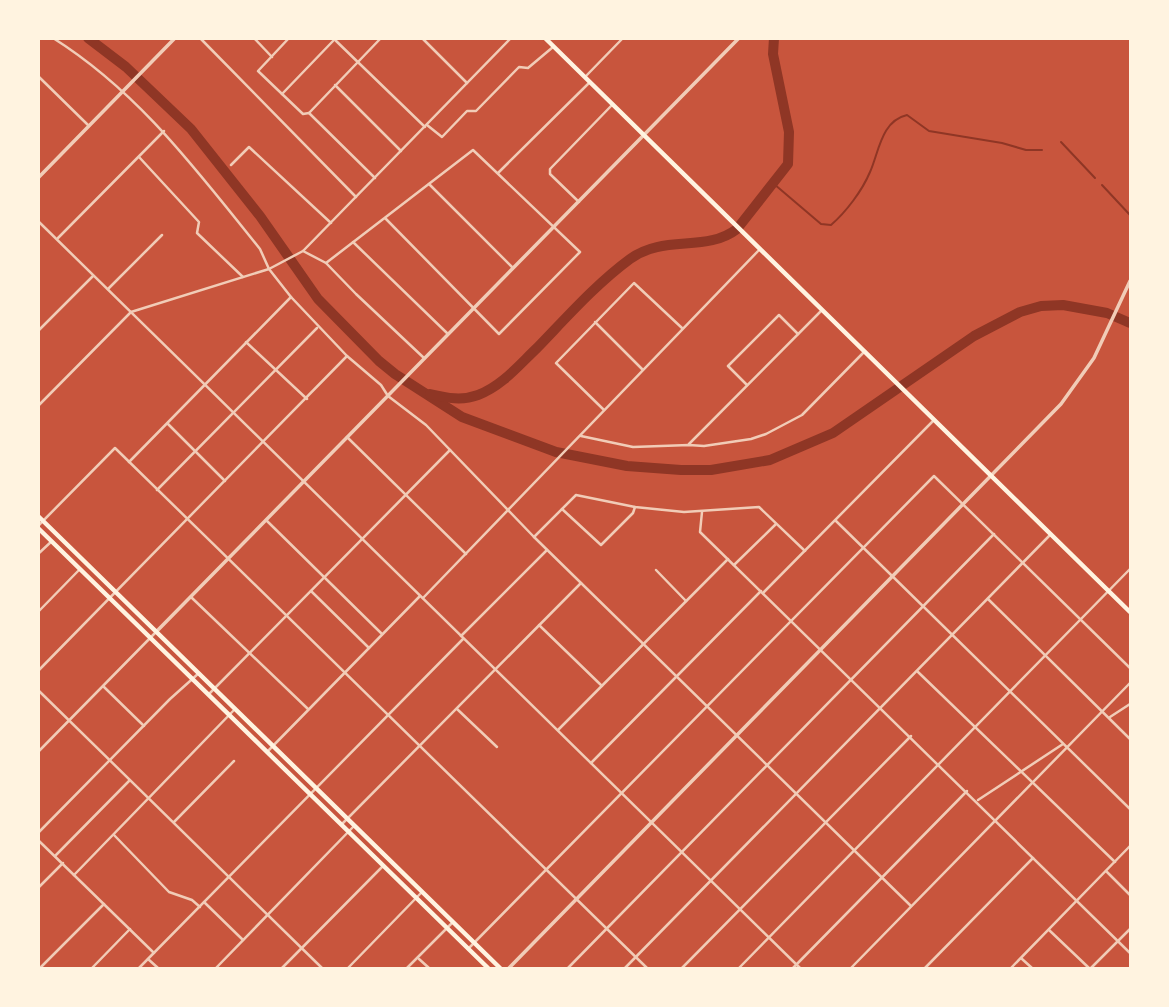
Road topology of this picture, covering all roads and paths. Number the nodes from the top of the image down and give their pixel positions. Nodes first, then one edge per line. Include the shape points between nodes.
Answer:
1 (53, 38) edge
2 (175, 38) edge
3 (200, 38) edge
4 (254, 38) edge
5 (289, 38) edge
6 (381, 38) edge
7 (422, 38) edge
8 (511, 38) edge
9 (545, 38) edge
10 (623, 38) edge
11 (739, 38) edge
12 (334, 39) edge
13 (553, 47) junction
14 (272, 57) junction
15 (358, 62) junction
16 (38, 76) edge
17 (585, 77) junction
18 (590, 82) junction
19 (467, 83) junction
20 (335, 85) junction
21 (122, 92) junction
22 (282, 94) junction
23 (613, 104) junction
24 (309, 113) junction
25 (89, 126) junction
26 (426, 126) junction
27 (164, 131) junction
28 (644, 135) junction
29 (401, 151) junction
30 (139, 157) junction
31 (231, 165) dead end
32 (498, 173) junction
33 (38, 178) edge
34 (375, 178) junction
35 (429, 184) junction
36 (356, 197) junction
37 (579, 202) junction
38 (385, 219) junction
39 (38, 221) edge
40 (331, 223) junction
41 (555, 227) junction
42 (162, 235) dead end
43 (57, 239) junction
44 (353, 242) junction
45 (760, 249) junction
46 (302, 251) junction
47 (326, 263) junction
48 (272, 268) junction
49 (513, 268) junction
50 (94, 275) junction
51 (243, 277) junction
52 (1130, 281) edge
53 (108, 289) junction
54 (291, 297) junction
55 (474, 308) junction
56 (822, 310) junction
57 (131, 312) junction
58 (595, 322) junction
59 (318, 327) junction
60 (682, 328) junction
61 (38, 331) edge
62 (449, 334) junction
63 (798, 334) junction
64 (246, 342) junction
65 (865, 352) junction
66 (347, 356) junction
67 (425, 358) junction
68 (642, 369) junction
69 (275, 370) junction
70 (205, 384) junction
71 (748, 385) junction
72 (388, 396) junction
73 (307, 399) junction
74 (38, 406) edge
75 (604, 410) junction
76 (234, 413) junction
77 (934, 420) junction
78 (167, 423) junction
79 (347, 437) junction
80 (580, 438) junction
81 (264, 442) junction
82 (689, 444) junction
83 (450, 450) junction
84 (195, 452) junction
85 (129, 462) junction
86 (992, 475) junction
87 (225, 481) junction
88 (304, 481) junction
89 (157, 490) junction
90 (405, 495) junction
91 (963, 505) junction
92 (635, 506) junction
93 (562, 509) junction
94 (508, 511) junction
95 (702, 512) junction
96 (38, 516) edge
97 (187, 519) junction
98 (266, 520) junction
99 (43, 521) junction
100 (836, 521) junction
101 (776, 524) junction
102 (38, 527) edge
103 (994, 534) junction
104 (1051, 534) junction
105 (534, 537) junction
106 (362, 538) junction
107 (52, 541) junction
108 (864, 548) junction
109 (547, 550) junction
110 (805, 551) junction
111 (38, 554) edge
112 (466, 554) junction
113 (229, 559) junction
114 (728, 559) junction
115 (1024, 563) junction
116 (734, 565) junction
117 (80, 569) junction
118 (1130, 569) edge
119 (656, 570) dead end
120 (893, 576) junction
121 (323, 577) junction
122 (581, 583) junction
123 (310, 590) junction
124 (1109, 591) junction
125 (116, 592) junction
126 (762, 592) junction
127 (191, 597) junction
128 (421, 597) junction
129 (110, 598) junction
130 (988, 599) junction
131 (686, 601) junction
132 (924, 606) junction
133 (38, 612) edge
134 (1130, 612) edge
135 (286, 615) junction
136 (1081, 619) junction
137 (792, 620) junction
138 (539, 625) junction
139 (156, 632) junction
140 (382, 634) junction
141 (952, 635) junction
142 (462, 637) junction
143 (150, 638) junction
144 (644, 644) junction
145 (369, 648) junction
146 (821, 649) junction
147 (249, 654) junction
148 (1046, 656) junction
149 (1130, 668) edge
150 (496, 670) junction
151 (38, 671) edge
152 (917, 671) junction
153 (344, 672) junction
154 (199, 673) junction
155 (676, 677) junction
156 (192, 679) junction
157 (852, 679) junction
158 (1130, 683) edge
159 (602, 686) junction
160 (103, 687) junction
161 (214, 689) junction
162 (38, 690) edge
163 (1010, 691) junction
164 (208, 695) junction
165 (1130, 704) edge
166 (706, 706) junction
167 (881, 708) junction
168 (235, 709) junction
169 (308, 709) junction
170 (457, 709) junction
171 (1102, 712) junction
172 (388, 714) junction
173 (229, 715) junction
174 (1108, 718) junction
175 (70, 720) junction
176 (144, 726) junction
177 (975, 727) junction
178 (558, 730) junction
179 (737, 735) junction
180 (911, 737) junction
181 (1130, 739) edge
182 (1063, 744) junction
183 (272, 746) junction
184 (420, 747) junction
185 (497, 747) dead end
186 (1067, 748) junction
187 (38, 752) edge
188 (267, 752) junction
189 (110, 761) junction
190 (234, 761) dead end
191 (591, 763) junction
192 (939, 764) junction
193 (768, 765) junction
194 (1021, 772) junction
195 (130, 780) junction
196 (1033, 783) junction
197 (316, 788) junction
198 (967, 791) junction
199 (622, 793) junction
200 (310, 794) junction
201 (797, 794) junction
202 (149, 799) junction
203 (977, 801) junction
204 (1130, 809) edge
205 (347, 820) junction
206 (997, 820) junction
207 (174, 822) junction
208 (652, 822) junction
209 (826, 822) junction
210 (342, 825) junction
211 (354, 826) junction
212 (349, 832) junction
213 (38, 833) edge
214 (114, 835) junction
215 (38, 840) edge
216 (1130, 846) edge
217 (854, 849) junction
218 (682, 852) junction
219 (55, 856) junction
220 (1033, 858) junction
221 (1115, 862) junction
222 (63, 863) junction
223 (383, 866) junction
224 (545, 870) junction
225 (1106, 871) junction
226 (74, 875) junction
227 (230, 877) junction
228 (883, 878) junction
229 (711, 881) junction
230 (38, 888) edge
231 (422, 892) junction
232 (1130, 895) edge
233 (416, 898) junction
234 (576, 900) junction
235 (1077, 901) junction
236 (204, 902) junction
237 (104, 904) junction
238 (200, 906) junction
239 (911, 906) junction
240 (740, 909) junction
241 (269, 916) junction
242 (453, 922) junction
243 (447, 928) junction
244 (130, 929) junction
245 (607, 929) junction
246 (1130, 929) edge
247 (1049, 930) junction
248 (769, 938) junction
249 (243, 940) junction
250 (1118, 941) junction
251 (474, 943) junction
252 (303, 949) junction
253 (468, 949) junction
254 (154, 953) junction
255 (1130, 953) edge
256 (418, 957) junction
257 (636, 958) junction
258 (1021, 958) junction
259 (148, 959) junction
260 (796, 967) edge
261 (40, 968) edge
262 (92, 968) edge
263 (139, 968) edge
264 (158, 968) edge
265 (216, 968) edge
266 (282, 968) edge
267 (322, 968) edge
268 (348, 968) edge
269 (407, 968) edge
270 (429, 968) edge
271 (488, 968) edge
272 (500, 968) edge
273 (509, 968) edge
274 (568, 968) edge
275 (625, 968) edge
276 (647, 968) edge
277 (682, 968) edge
278 (739, 968) edge
279 (851, 968) edge
280 (925, 968) edge
281 (1011, 968) edge
282 (1032, 968) edge
283 (1090, 968) edge

1 - 21 street
2 - 21 street
3 - 36 street
4 - 14 street
5 - 14 street
6 - 15 street
7 - 19 street
8 - 19 street
9 - 13 main road
10 - 17 street
11 - 28 street
12 - 15 street
12 - 22 street
13 - 17 main road
13 - 26 street via 528,68 519,67 476,111 467,111 442,137
14 - 22 street via 258,71
15 - 20 street
15 - 26 street
16 - 25 street
17 - 18 main road
18 - 23 main road
18 - 32 street
19 - 26 street
20 - 24 street
20 - 29 street
21 - 25 street
21 - 27 street
22 - 24 street via 303,114
23 - 28 main road
23 - 37 street via 550,169
24 - 34 street
25 - 33 street
26 - 29 street
27 - 30 street
27 - 48 street
28 - 37 street
28 - 45 main road
29 - 34 street
30 - 43 street
30 - 51 street via 199,222 197,233
31 - 40 street via 249,147
32 - 35 street via 473,150
32 - 41 street
34 - 36 street
35 - 38 street
35 - 49 street
36 - 40 street
37 - 41 street
38 - 44 street
38 - 55 street
39 - 43 street
40 - 46 street
41 - 49 street
41 - 55 street via 580,252 499,334
42 - 53 street
43 - 50 street
44 - 47 street
44 - 62 street
45 - 56 main road
45 - 60 street
46 - 47 street
46 - 48 street
47 - 67 street
48 - 51 street
48 - 54 street
49 - 55 street
50 - 53 street
50 - 61 street
51 - 57 street
52 - 86 street via 1087,367 1061,404
53 - 57 street
54 - 59 street
54 - 64 street
55 - 62 street
56 - 63 street
56 - 65 main road
57 - 70 street
57 - 74 street
58 - 60 street via 634,283
58 - 68 street
58 - 75 street via 556,363
59 - 66 street
59 - 69 street
60 - 68 street
62 - 67 street
63 - 71 street
63 - 71 street via 779,315 728,366
64 - 69 street
64 - 70 street
65 - 77 main road
65 - 82 street via 802,415 766,434 704,446
66 - 72 street
66 - 73 street
67 - 72 street
68 - 75 street
69 - 73 street
69 - 76 street
70 - 76 street
70 - 78 street
71 - 82 street
72 - 79 street
72 - 83 street
73 - 81 street
75 - 80 street
76 - 81 street
76 - 84 street
77 - 86 main road
77 - 100 street
78 - 84 street
78 - 85 street
79 - 88 street
79 - 90 street
80 - 82 street via 633,447
80 - 94 street
81 - 87 street
81 - 88 street
83 - 90 street
83 - 94 street
84 - 87 street
84 - 89 street
85 - 89 street
85 - 99 street via 115,448
86 - 91 street
86 - 104 main road
87 - 97 street
88 - 98 street
88 - 106 street
89 - 97 street
90 - 106 street
90 - 112 street
91 - 103 street
91 - 108 street via 934,476
91 - 120 street
92 - 93 street via 576,495
92 - 93 street via 601,545
92 - 95 street
93 - 105 street
94 - 105 street
94 - 112 street
95 - 101 street via 759,507
95 - 114 street via 700,532
96 - 99 main road
97 - 113 street
97 - 125 street
98 - 113 street
98 - 121 street
99 - 102 street
99 - 125 main road
100 - 108 street
100 - 110 street
101 - 110 street
101 - 116 street
102 - 107 main road
103 - 115 street
103 - 132 street
104 - 115 street
104 - 124 main road
105 - 109 street
106 - 121 street
106 - 128 street
107 - 111 street
107 - 117 main road
108 - 120 street
108 - 137 street
109 - 122 street
109 - 142 street
110 - 126 street
112 - 128 street
113 - 127 street
113 - 135 street
114 - 116 street
114 - 131 street
115 - 130 street
115 - 136 street
116 - 126 street
117 - 129 main road
117 - 133 street
118 - 124 street
119 - 131 street
120 - 132 street
120 - 146 street
121 - 123 street
121 - 140 street
122 - 138 street
122 - 144 street
123 - 135 street
123 - 145 street
124 - 134 main road
124 - 136 street
125 - 129 street
125 - 139 main road
126 - 137 street
126 - 155 street
127 - 139 street
127 - 147 street
128 - 140 street
128 - 142 street
129 - 143 main road
129 - 151 street
130 - 141 street
130 - 148 street
131 - 144 street
132 - 141 street
132 - 157 street
135 - 147 street
135 - 153 street
136 - 148 street
136 - 149 street
137 - 146 street
137 - 166 street
138 - 150 street
138 - 159 street
139 - 143 street
139 - 154 main road
140 - 145 street
141 - 152 street
141 - 163 street
142 - 150 street
142 - 172 street
143 - 156 main road
143 - 160 street
144 - 155 street
144 - 159 street
145 - 153 street
146 - 157 street
146 - 179 street
147 - 161 street
147 - 169 street
148 - 163 street
148 - 171 street
150 - 170 street
150 - 178 street
152 - 167 street
152 - 177 street
153 - 169 street
153 - 172 street
154 - 156 street
154 - 161 main road
155 - 166 street
155 - 191 street
156 - 164 main road
156 - 176 street
157 - 167 street
157 - 193 street
158 - 171 street
159 - 178 street
160 - 175 street
160 - 176 street
161 - 164 street
161 - 168 main road
162 - 175 street
163 - 177 street
163 - 182 street
164 - 173 main road
165 - 174 street
166 - 179 street
166 - 199 street
167 - 180 street
167 - 201 street
168 - 173 street
168 - 183 main road
169 - 183 street
170 - 184 street
170 - 185 street
171 - 174 street
171 - 186 street
172 - 184 street
172 - 197 street
173 - 188 main road
173 - 202 street
174 - 181 street
175 - 187 street
175 - 189 street
176 - 189 street
177 - 192 street
177 - 194 street
178 - 191 street
179 - 193 street
179 - 208 street
180 - 192 street
180 - 209 street
182 - 186 street
182 - 194 street
183 - 188 street
183 - 197 main road
184 - 205 street
184 - 224 street
186 - 196 street
186 - 204 street
188 - 200 main road
189 - 195 street
189 - 213 street
190 - 207 street
191 - 199 street
192 - 198 street
192 - 217 street
193 - 201 street
193 - 218 street
194 - 196 street
194 - 203 street
195 - 202 street
195 - 219 street
196 - 206 street
196 - 221 street
197 - 200 street
197 - 205 main road
198 - 203 street
198 - 228 street
199 - 208 street
199 - 224 street
200 - 210 main road
200 - 227 street
201 - 209 street
201 - 229 street
202 - 207 street
202 - 214 street
203 - 206 street
205 - 210 street
205 - 211 main road
206 - 220 street
206 - 239 street
207 - 227 street
208 - 218 street
208 - 234 street
209 - 217 street
209 - 240 street
210 - 212 main road
211 - 212 street
211 - 231 main road
212 - 223 main road
212 - 241 street
214 - 226 street
214 - 238 street via 169,892
215 - 219 street
216 - 221 street
217 - 228 street
217 - 248 street
218 - 229 street
218 - 245 street
219 - 222 street
220 - 235 street
220 - 280 street
221 - 225 street
222 - 226 street
222 - 230 street
223 - 233 main road
223 - 252 street
224 - 234 street
224 - 251 street
225 - 232 street
225 - 235 street
226 - 237 street
227 - 236 street
227 - 241 street
228 - 239 street
228 - 260 street
229 - 240 street
229 - 257 street
231 - 233 street
231 - 242 main road
233 - 243 main road
233 - 268 street
234 - 245 street
234 - 273 street
235 - 247 street
235 - 250 street
236 - 238 street
236 - 249 street
237 - 244 street
237 - 261 street
238 - 254 street
239 - 279 street
240 - 248 street
240 - 277 street
241 - 249 street
241 - 252 street
242 - 243 street
242 - 251 main road
243 - 253 main road
243 - 256 street
244 - 254 street
244 - 262 street
245 - 257 street
245 - 274 street
246 - 250 street
247 - 258 street
247 - 283 street
248 - 260 street
248 - 278 street
249 - 265 street
250 - 255 street
250 - 283 street
251 - 253 street
251 - 272 main road
252 - 266 street
252 - 267 street
253 - 271 main road
254 - 259 street
256 - 269 street
256 - 270 street
257 - 275 street
257 - 276 street
258 - 281 street
258 - 282 street
259 - 263 street
259 - 264 street

